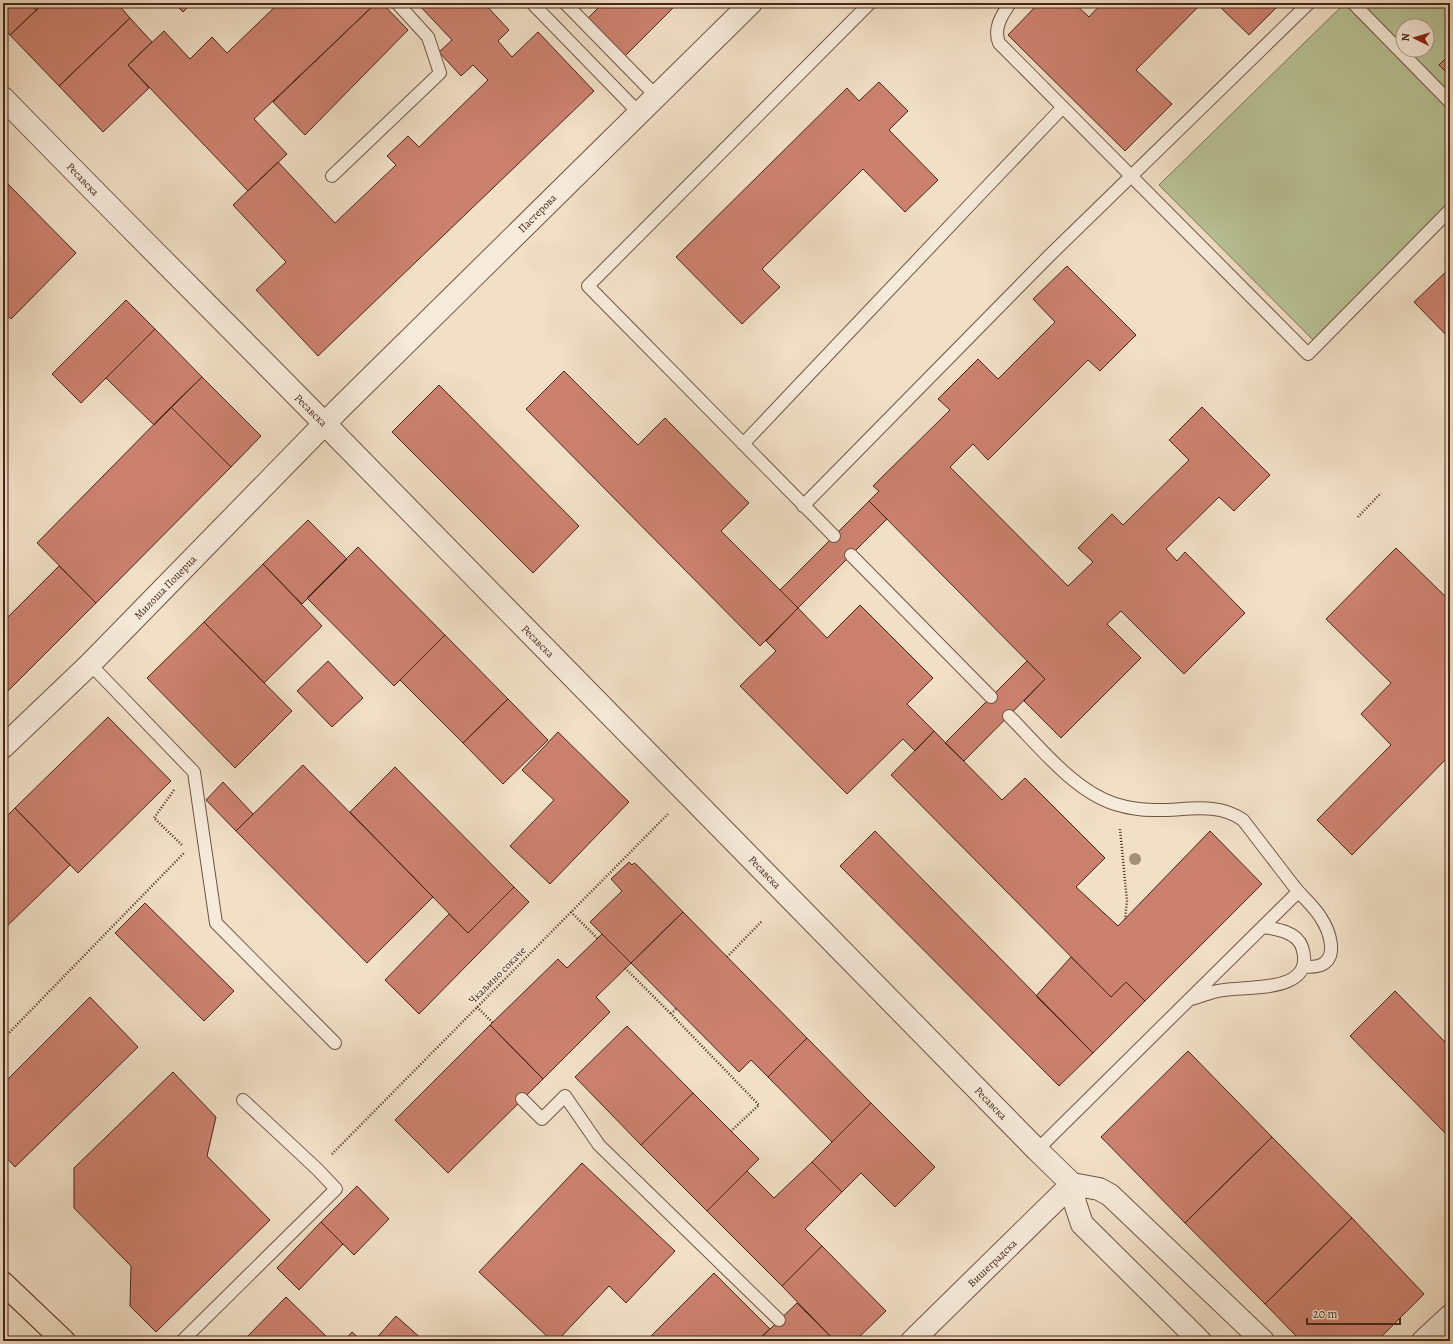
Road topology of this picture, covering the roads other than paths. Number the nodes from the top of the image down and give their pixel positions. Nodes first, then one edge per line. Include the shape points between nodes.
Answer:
1 (397, 3) edge
2 (532, 3) edge
3 (565, 3) edge
4 (751, 3) edge
5 (870, 3) edge
6 (1010, 3) edge
7 (1308, 3) edge
8 (1353, 3) edge
9 (656, 96) junction
10 (3, 98) edge
11 (1450, 102) edge
12 (1063, 107) junction
13 (639, 113) junction
14 (332, 176) dead end
15 (1131, 176) junction
16 (1450, 210) edge
17 (324, 423) junction
18 (743, 444) junction
19 (803, 506) junction
20 (834, 536) dead end
21 (851, 555) dead end
22 (90, 664) junction
23 (991, 697) dead end
24 (1009, 716) dead end
25 (3, 747) edge
26 (1298, 892) junction
27 (1263, 927) junction
28 (1303, 967) junction
29 (1190, 999) junction
30 (335, 1043) dead end
31 (522, 1099) dead end
32 (243, 1100) dead end
33 (1037, 1150) junction
34 (1072, 1184) junction
35 (3, 1283) edge
36 (1450, 1316) edge
37 (779, 1320) dead end
38 (64, 1341) edge
39 (182, 1341) edge
40 (912, 1341) edge
41 (1200, 1341) edge
42 (1263, 1341) edge
43 (1423, 1341) edge

1 - 14 lane via 428,37 440,73
2 - 13 lane
3 - 9 lane
4 - 9 street, Пастерова
5 - 18 lane via 588,286
6 - 12 lane via 1001,17 996,33 999,43
7 - 15 lane
8 - 11 lane
9 - 13 street, Пастерова
10 - 17 street, Ресавска
12 - 15 lane
12 - 18 lane
13 - 17 street, Пастерова
15 - 16 lane via 1308,354
15 - 19 lane
17 - 22 street, Милоша Поцерца
17 - 33 street, Ресавска
18 - 19 lane
19 - 20 lane
21 - 23 lane
22 - 25 street, Милоша Поцерца
22 - 30 lane via 194,772 216,923
24 - 26 lane via 1062,770 1098,797 1136,809 1186,808 1234,813 1243,820
26 - 27 lane
26 - 28 lane via 1321,918 1328,931 1331,948 1326,962
27 - 28 lane via 1297,938 1304,954
27 - 29 lane
28 - 29 lane via 1293,979 1283,984 1221,990
29 - 33 lane
31 - 37 lane via 542,1119 565,1096 599,1145
32 - 39 lane via 317,1168 336,1189
33 - 34 street, Ресавска
34 - 40 street, Вишеградска
34 - 41 street via 1082,1224
34 - 42 street via 1099,1189 1110,1195
35 - 38 main road
36 - 43 street

